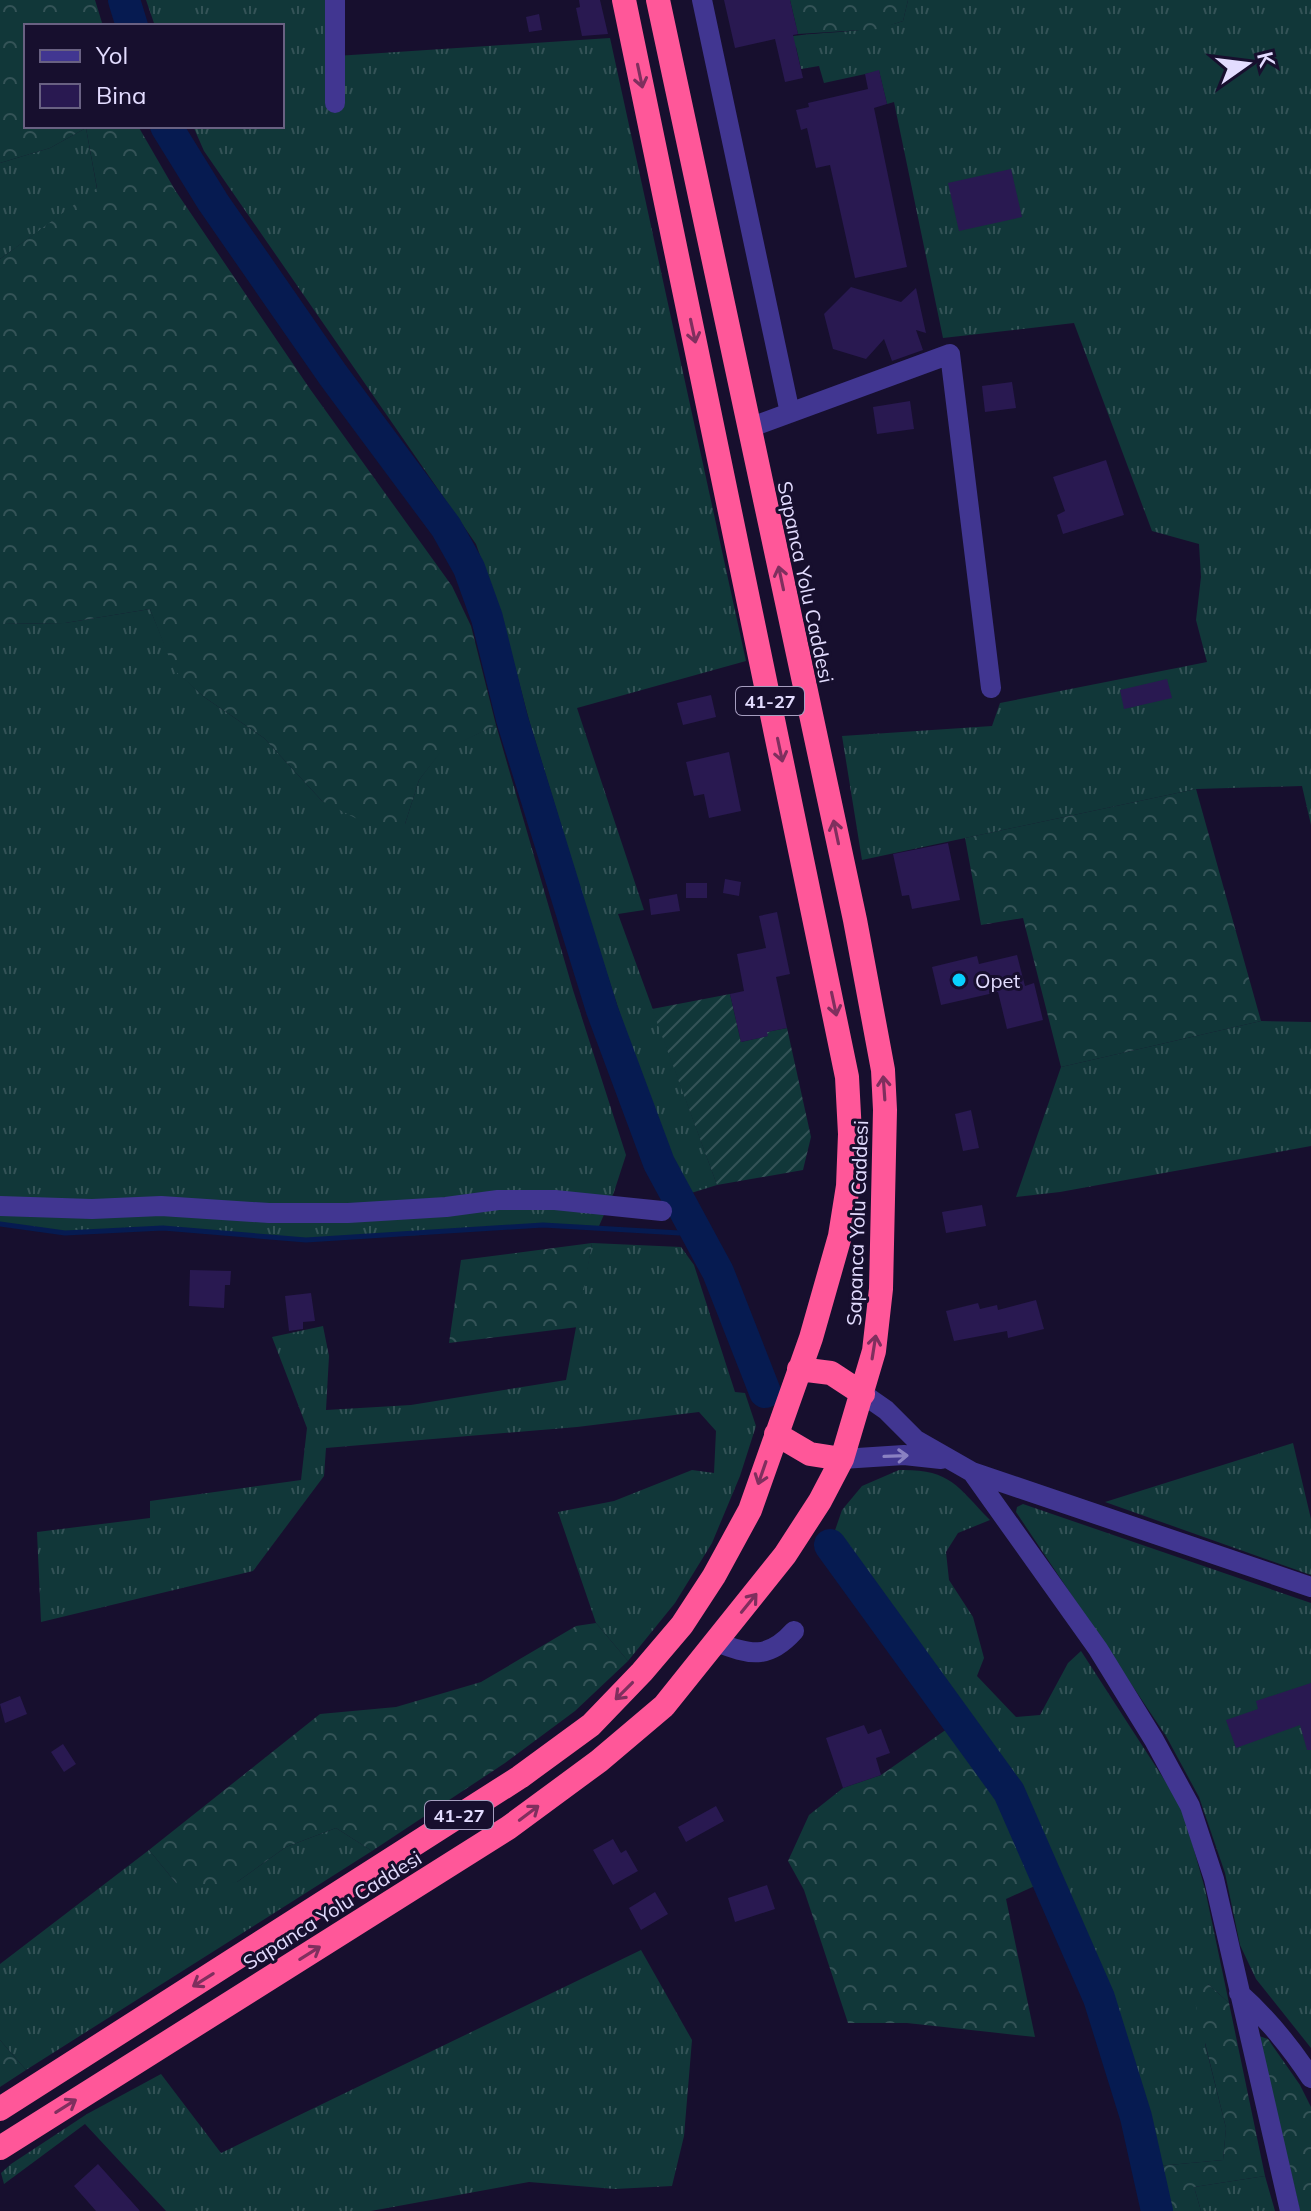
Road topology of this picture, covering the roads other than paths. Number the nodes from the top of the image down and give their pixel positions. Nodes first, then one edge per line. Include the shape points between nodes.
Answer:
1 (335, 0) edge
2 (624, 0) edge
3 (658, 0) edge
4 (702, 0) edge
5 (335, 103) dead end
6 (790, 413) junction
7 (749, 428) junction
8 (991, 688) dead end
9 (0, 1206) edge
10 (662, 1211) dead end
11 (799, 1369) junction
12 (863, 1394) junction
13 (776, 1434) junction
14 (842, 1459) junction
15 (949, 1460) junction
16 (972, 1472) junction
17 (1311, 1587) edge
18 (794, 1631) dead end
19 (716, 1642) junction
20 (1239, 1993) junction
21 (1311, 2078) edge
22 (0, 2109) edge
23 (0, 2148) edge
24 (1290, 2211) edge

1 - 5 street
2 -> 11 highway, Sapanca Yolu Caddesi / 41-27 via 847,1077 848,1186 840,1236
3 - 7 highway, Sapanca Yolu Caddesi
4 - 6 street
6 - 7 street
6 - 8 street via 950,354
12 -> 7 highway, Sapanca Yolu Caddesi via 881,1289 883,1070
9 - 10 street via 348,1213 555,1200
11 - 12 highway via 831,1373
11 - 13 highway, Sapanca Yolu Caddesi / 41-27
12 - 14 highway, Sapanca Yolu Caddesi
12 - 15 street via 916,1440
13 - 14 highway via 810,1454
13 -> 22 highway, Sapanca Yolu Caddesi / 41-27 via 750,1510 714,1576 682,1625 591,1725 520,1777
14 -> 15 street via 904,1455
19 -> 14 highway, Sapanca Yolu Caddesi via 785,1555
15 - 16 street
16 - 17 street
16 - 20 street via 1098,1649 1190,1806
18 - 19 street via 781,1645 761,1653 744,1653
23 -> 19 highway, Sapanca Yolu Caddesi / 41-27 via 508,1828 664,1706
20 - 21 street via 1283,2037
20 - 24 street

